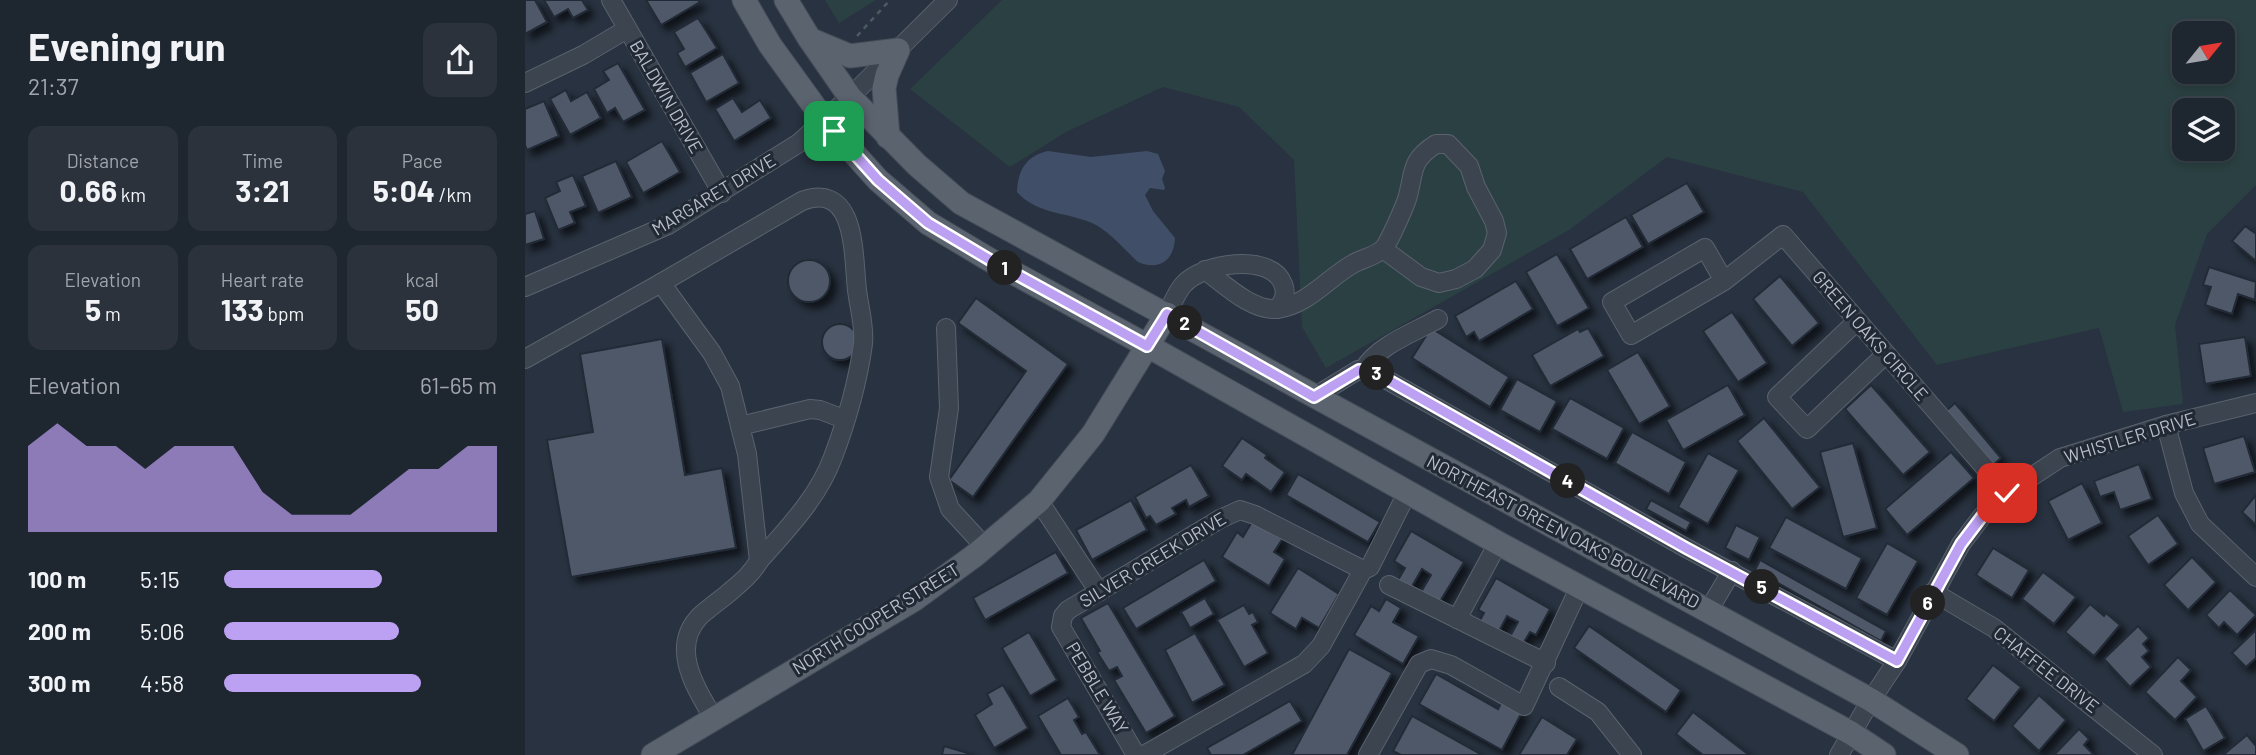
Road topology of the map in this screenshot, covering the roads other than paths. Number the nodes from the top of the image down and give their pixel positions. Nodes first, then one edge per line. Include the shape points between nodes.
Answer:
1 (611, 0) edge
2 (744, 0) edge
3 (786, 0) edge
4 (948, 0) edge
5 (627, 29) junction
6 (809, 38) junction
7 (898, 50) junction
8 (525, 83) edge
9 (850, 97) junction
10 (825, 121) junction
11 (888, 137) junction
12 (722, 193) junction
13 (1383, 249) junction
14 (1205, 270) junction
15 (1724, 281) junction
16 (661, 283) junction
17 (525, 287) edge
18 (1277, 309) junction
19 (1167, 314) junction
20 (1438, 319) dead end
21 (1857, 321) junction
22 (946, 328) dead end
23 (1147, 346) junction
24 (1886, 354) junction
25 (525, 359) edge
26 (1363, 370) junction
27 (1314, 397) junction
28 (2256, 403) edge
29 (844, 419) junction
30 (2165, 425) junction
31 (740, 426) junction
32 (1426, 458) junction
33 (1408, 493) junction
34 (2007, 493) junction
35 (1039, 501) junction
36 (1497, 543) junction
37 (985, 547) junction
38 (758, 561) junction
39 (1363, 570) junction
40 (1732, 571) junction
41 (2256, 578) edge
42 (1388, 585) dead end
43 (1580, 586) junction
44 (1099, 592) junction
45 (1933, 592) junction
46 (1708, 611) junction
47 (1457, 619) junction
48 (1062, 620) joint
49 (1897, 661) junction
50 (1546, 663) junction
51 (1559, 687) dead end
52 (1871, 700) junction
53 (714, 719) junction
54 (1851, 733) junction
55 (1373, 753) edge
56 (653, 755) edge
57 (1136, 755) edge
58 (1144, 755) edge
59 (1632, 755) edge
60 (1839, 755) edge
61 (1884, 755) edge
62 (1957, 755) edge
63 (2153, 755) edge

1 - 5 street, BALDWIN DRIVE
2 - 10 main road
3 - 6 main road, NORTHEAST GREEN OAKS BOULEVARD
4 - 7 street, MARGARET DRIVE
5 - 8 street
5 - 12 street, BALDWIN DRIVE
6 - 7 main road via 850,57
6 - 9 main road, NORTHEAST GREEN OAKS BOULEVARD
7 - 9 street, MARGARET DRIVE
7 - 11 main road via 884,88
9 - 10 street, MARGARET DRIVE
9 - 11 main road, NORTHEAST GREEN OAKS BOULEVARD
10 - 12 street, MARGARET DRIVE via 799,144
10 - 23 main road via 878,180 928,223
11 - 19 main road, NORTHEAST GREEN OAKS BOULEVARD via 961,203
12 - 17 street, MARGARET DRIVE via 668,225
13 - 13 street via 1421,277 1439,283 1475,269 1492,250 1497,233 1494,221 1469,166 1448,144 1436,144 1416,161 1407,199
13 - 18 street via 1350,265 1291,307
14 - 18 street via 1266,310
14 - 18 street via 1251,263 1268,267 1281,278 1285,290 1284,302
14 - 19 street via 1182,285
15 - 15 street via 1631,335 1612,302 1705,248
15 - 21 street, GREEN OAKS CIRCLE via 1783,235
16 - 25 street
16 - 29 street via 802,201 815,196 838,205 849,225 863,341
16 - 31 street via 724,375
19 - 23 main road, NORTH COOPER STREET
19 - 27 main road, NORTHEAST GREEN OAKS BOULEVARD
20 - 26 street via 1381,351
21 - 24 street, GREEN OAKS CIRCLE
21 - 24 street via 1777,397 1807,429
22 - 37 street via 949,408 939,477 950,509
23 - 33 main road
23 - 35 main road, NORTH COOPER STREET via 1093,434
24 - 34 street, GREEN OAKS CIRCLE
26 - 27 street
26 - 40 street via 1374,372
27 - 32 main road, NORTHEAST GREEN OAKS BOULEVARD
28 - 30 street, WHISTLER DRIVE
29 - 31 street via 810,409
29 - 38 street via 833,458 806,507
30 - 34 street, WHISTLER DRIVE via 2060,458
30 - 41 street via 2184,493 2200,524
31 - 38 street
32 - 33 main road
32 - 46 main road, NORTHEAST GREEN OAKS BOULEVARD
33 - 36 main road
33 - 39 street via 1370,567
34 - 45 street, WHISTLER DRIVE via 1961,544
35 - 37 main road, NORTH COOPER STREET
35 - 44 street
36 - 43 main road
36 - 47 street
37 - 53 main road, NORTH COOPER STREET via 915,598
38 - 53 street via 751,574 699,617 688,634 685,657
39 - 44 street, SILVER CREEK DRIVE via 1240,510
39 - 58 street via 1321,646 1304,664
40 - 46 street
40 - 49 street
42 - 47 street
43 - 50 street
43 - 54 main road
44 - 48 street, SILVER CREEK DRIVE via 1068,610
45 - 49 street, WHISTLER DRIVE
45 - 63 street, CHAFFEE DRIVE via 1994,628
46 - 52 main road, NORTHEAST GREEN OAKS BOULEVARD
47 - 50 street
48 - 57 street, PEBBLE WAY via 1061,627
49 - 52 street, WHISTLER DRIVE
50 - 55 street via 1524,706 1440,660 1419,664
51 - 59 street via 1598,712
52 - 54 street, WHISTLER DRIVE
52 - 62 main road, NORTHEAST GREEN OAKS BOULEVARD
53 - 56 main road, NORTH COOPER STREET
54 - 60 street, WHISTLER DRIVE
54 - 61 main road

